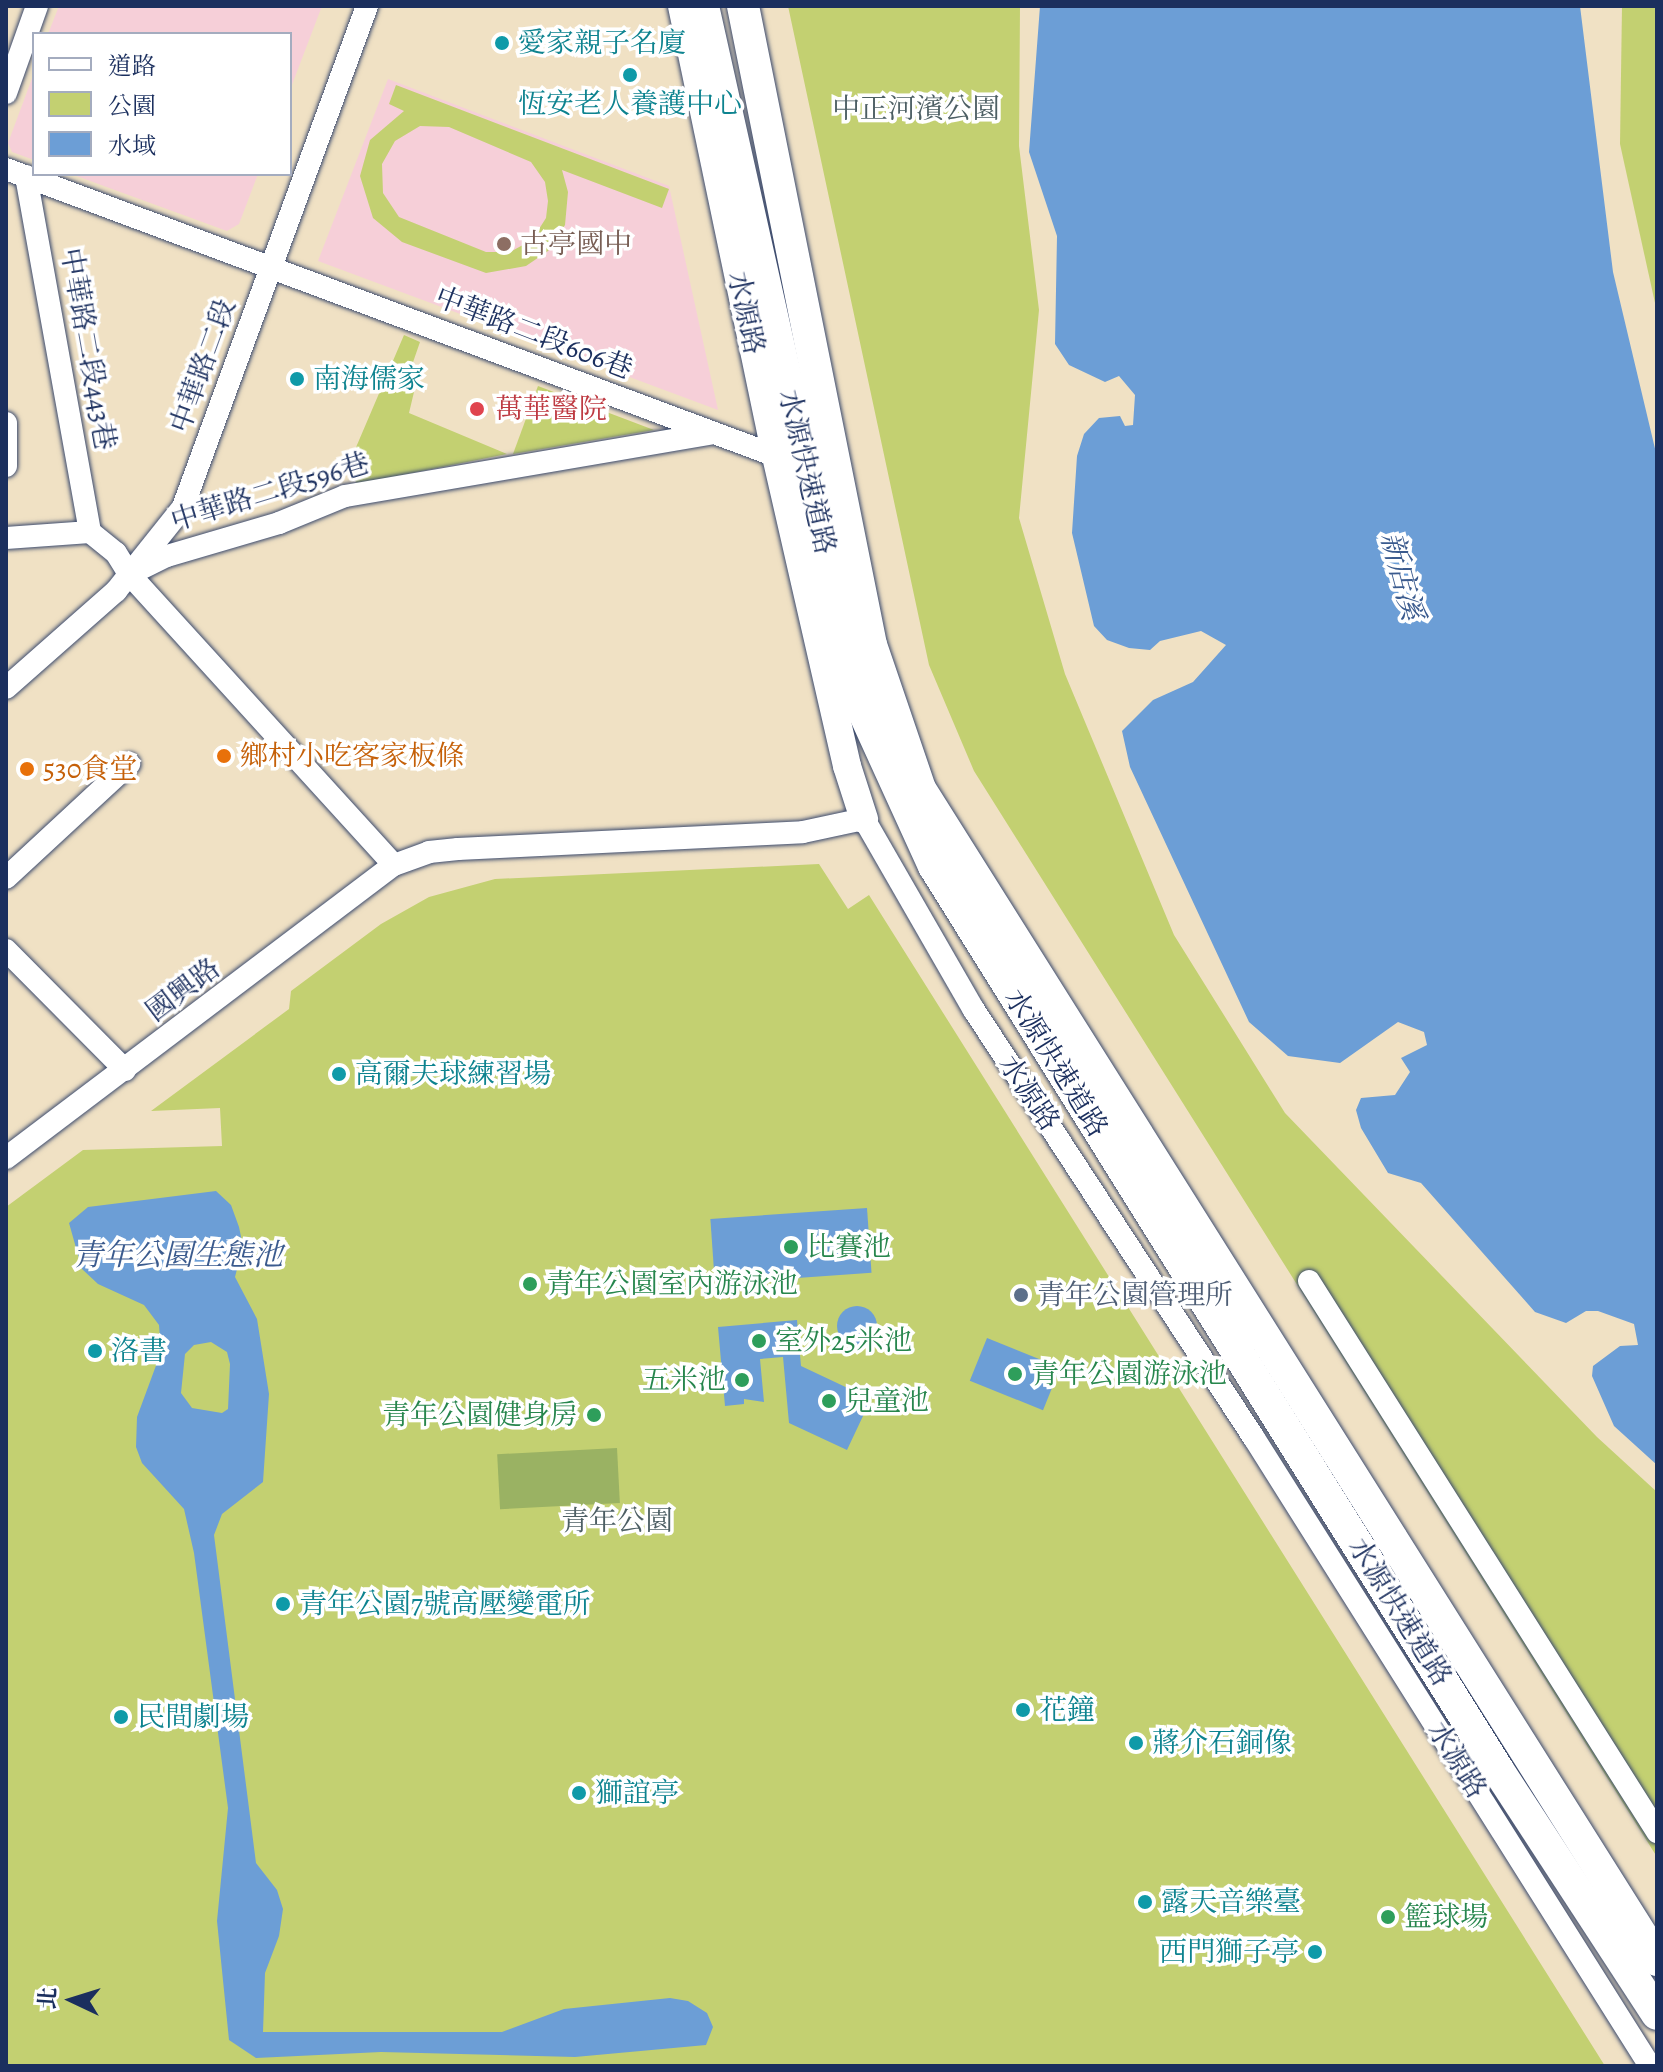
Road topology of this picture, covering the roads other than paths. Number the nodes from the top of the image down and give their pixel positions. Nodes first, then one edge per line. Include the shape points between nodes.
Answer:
1 (37, 6) edge
2 (367, 6) edge
3 (682, 6) edge
4 (703, 6) edge
5 (721, 6) edge
6 (743, 6) edge
7 (6, 93) edge
8 (16, 173) edge
9 (271, 266) junction
10 (798, 270) junction
11 (6, 423) edge
12 (715, 433) junction
13 (776, 456) junction
14 (6, 466) edge
15 (90, 532) junction
16 (6, 538) edge
17 (130, 575) junction
18 (6, 688) edge
19 (129, 764) dead end
20 (864, 819) junction
21 (394, 865) junction
22 (6, 878) edge
23 (6, 950) edge
24 (125, 1070) junction
25 (6, 1158) edge
26 (1309, 1281) dead end
27 (1657, 1832) edge
28 (1657, 1960) edge
29 (1657, 2014) edge
30 (1650, 2066) edge

1 - 7 street
2 - 9 street, 中華路二段
3 - 13 main road, 水源路
4 - 29 highway, 水源快速道路 via 857,697 934,866 1498,1770
5 - 10 highway via 761,169
6 - 10 highway, 水源快速道路
8 - 9 street, 中華路二段606巷
8 - 15 street, 中華路二段443巷
9 - 12 street, 中華路二段606巷
9 - 17 street, 中華路二段 via 183,507
10 - 28 highway, 水源快速道路 via 871,645 920,789
11 - 14 street
12 - 13 street, 中華路二段606巷
12 - 17 street, 中華路二段596巷 via 345,496 279,523 167,556
13 - 20 main road, 水源路 via 847,766
15 - 16 street
15 - 17 street via 116,553
17 - 18 street, 中華路二段
17 - 21 street
19 - 22 street
20 - 21 street, 國興路 via 803,832 458,849
20 - 30 street, 水源路 via 974,1010 1254,1438
21 - 24 street, 國興路
23 - 24 street
24 - 25 street, 國興路
26 - 27 street

